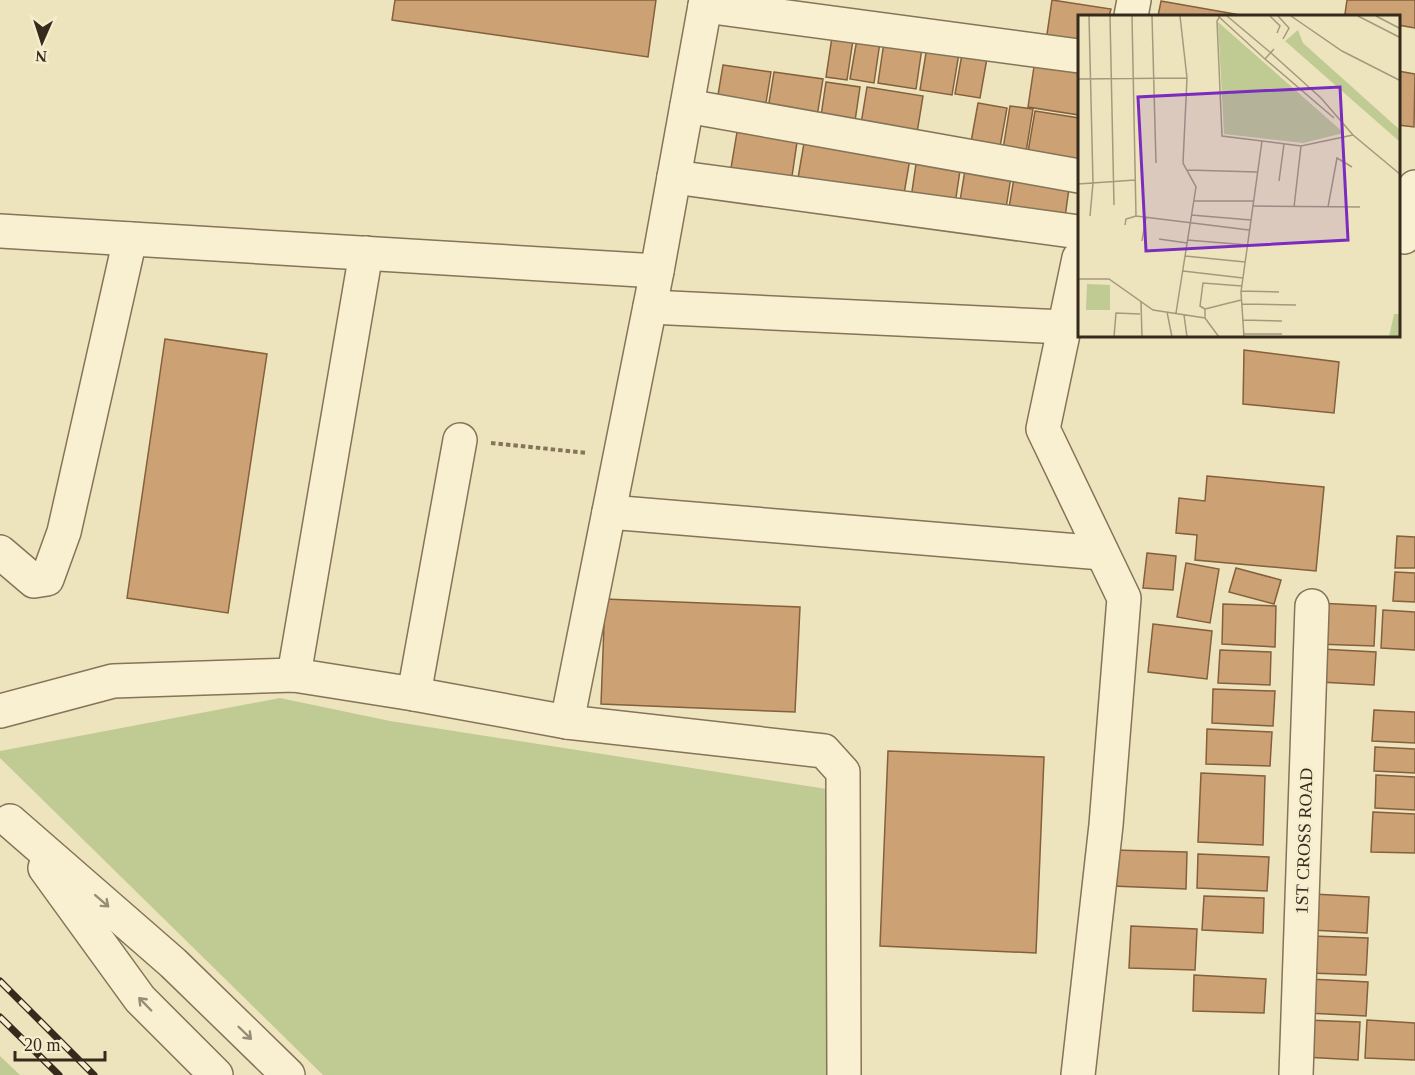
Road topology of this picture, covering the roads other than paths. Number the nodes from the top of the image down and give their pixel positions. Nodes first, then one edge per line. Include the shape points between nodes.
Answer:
1 (1134, 0) edge
2 (705, 3) edge
3 (1131, 15) edge
4 (1078, 56) edge
5 (687, 106) junction
6 (1078, 176) edge
7 (674, 177) junction
8 (1415, 187) edge
9 (0, 231) edge
10 (1078, 232) edge
11 (1406, 237) edge
12 (130, 239) junction
13 (366, 253) junction
14 (1078, 263) edge
15 (657, 271) junction
16 (650, 307) junction
17 (1064, 327) junction
18 (460, 440) road end
19 (609, 512) junction
20 (0, 552) edge
21 (1102, 553) junction
22 (1312, 606) dead end
23 (294, 675) junction
24 (414, 694) junction
25 (0, 711) edge
26 (567, 722) junction
27 (5, 815) edge
28 (216, 1075) edge
29 (288, 1075) edge
30 (844, 1075) edge
31 (1078, 1075) edge
32 (1296, 1075) edge

1 - 3 street
2 - 4 street
2 - 5 street
5 - 6 street
5 - 7 street
7 - 10 street
7 - 15 street
8 - 11 street
9 - 12 street
12 - 13 street
12 - 20 street via 64,532 47,579 34,581
13 - 15 street
13 - 23 street
14 - 17 street
15 - 16 street
16 - 17 street
16 - 19 street
17 - 21 street via 1043,429
18 - 24 street
19 - 21 street
19 - 26 street
21 - 31 street via 1124,598 1106,825
22 - 32 street, 1ST CROSS ROAD
23 - 24 street
23 - 25 street via 113,681
24 - 26 street
26 - 30 street via 824,751 843,772
28 -> 27 street via 140,999
27 -> 29 street via 173,963

